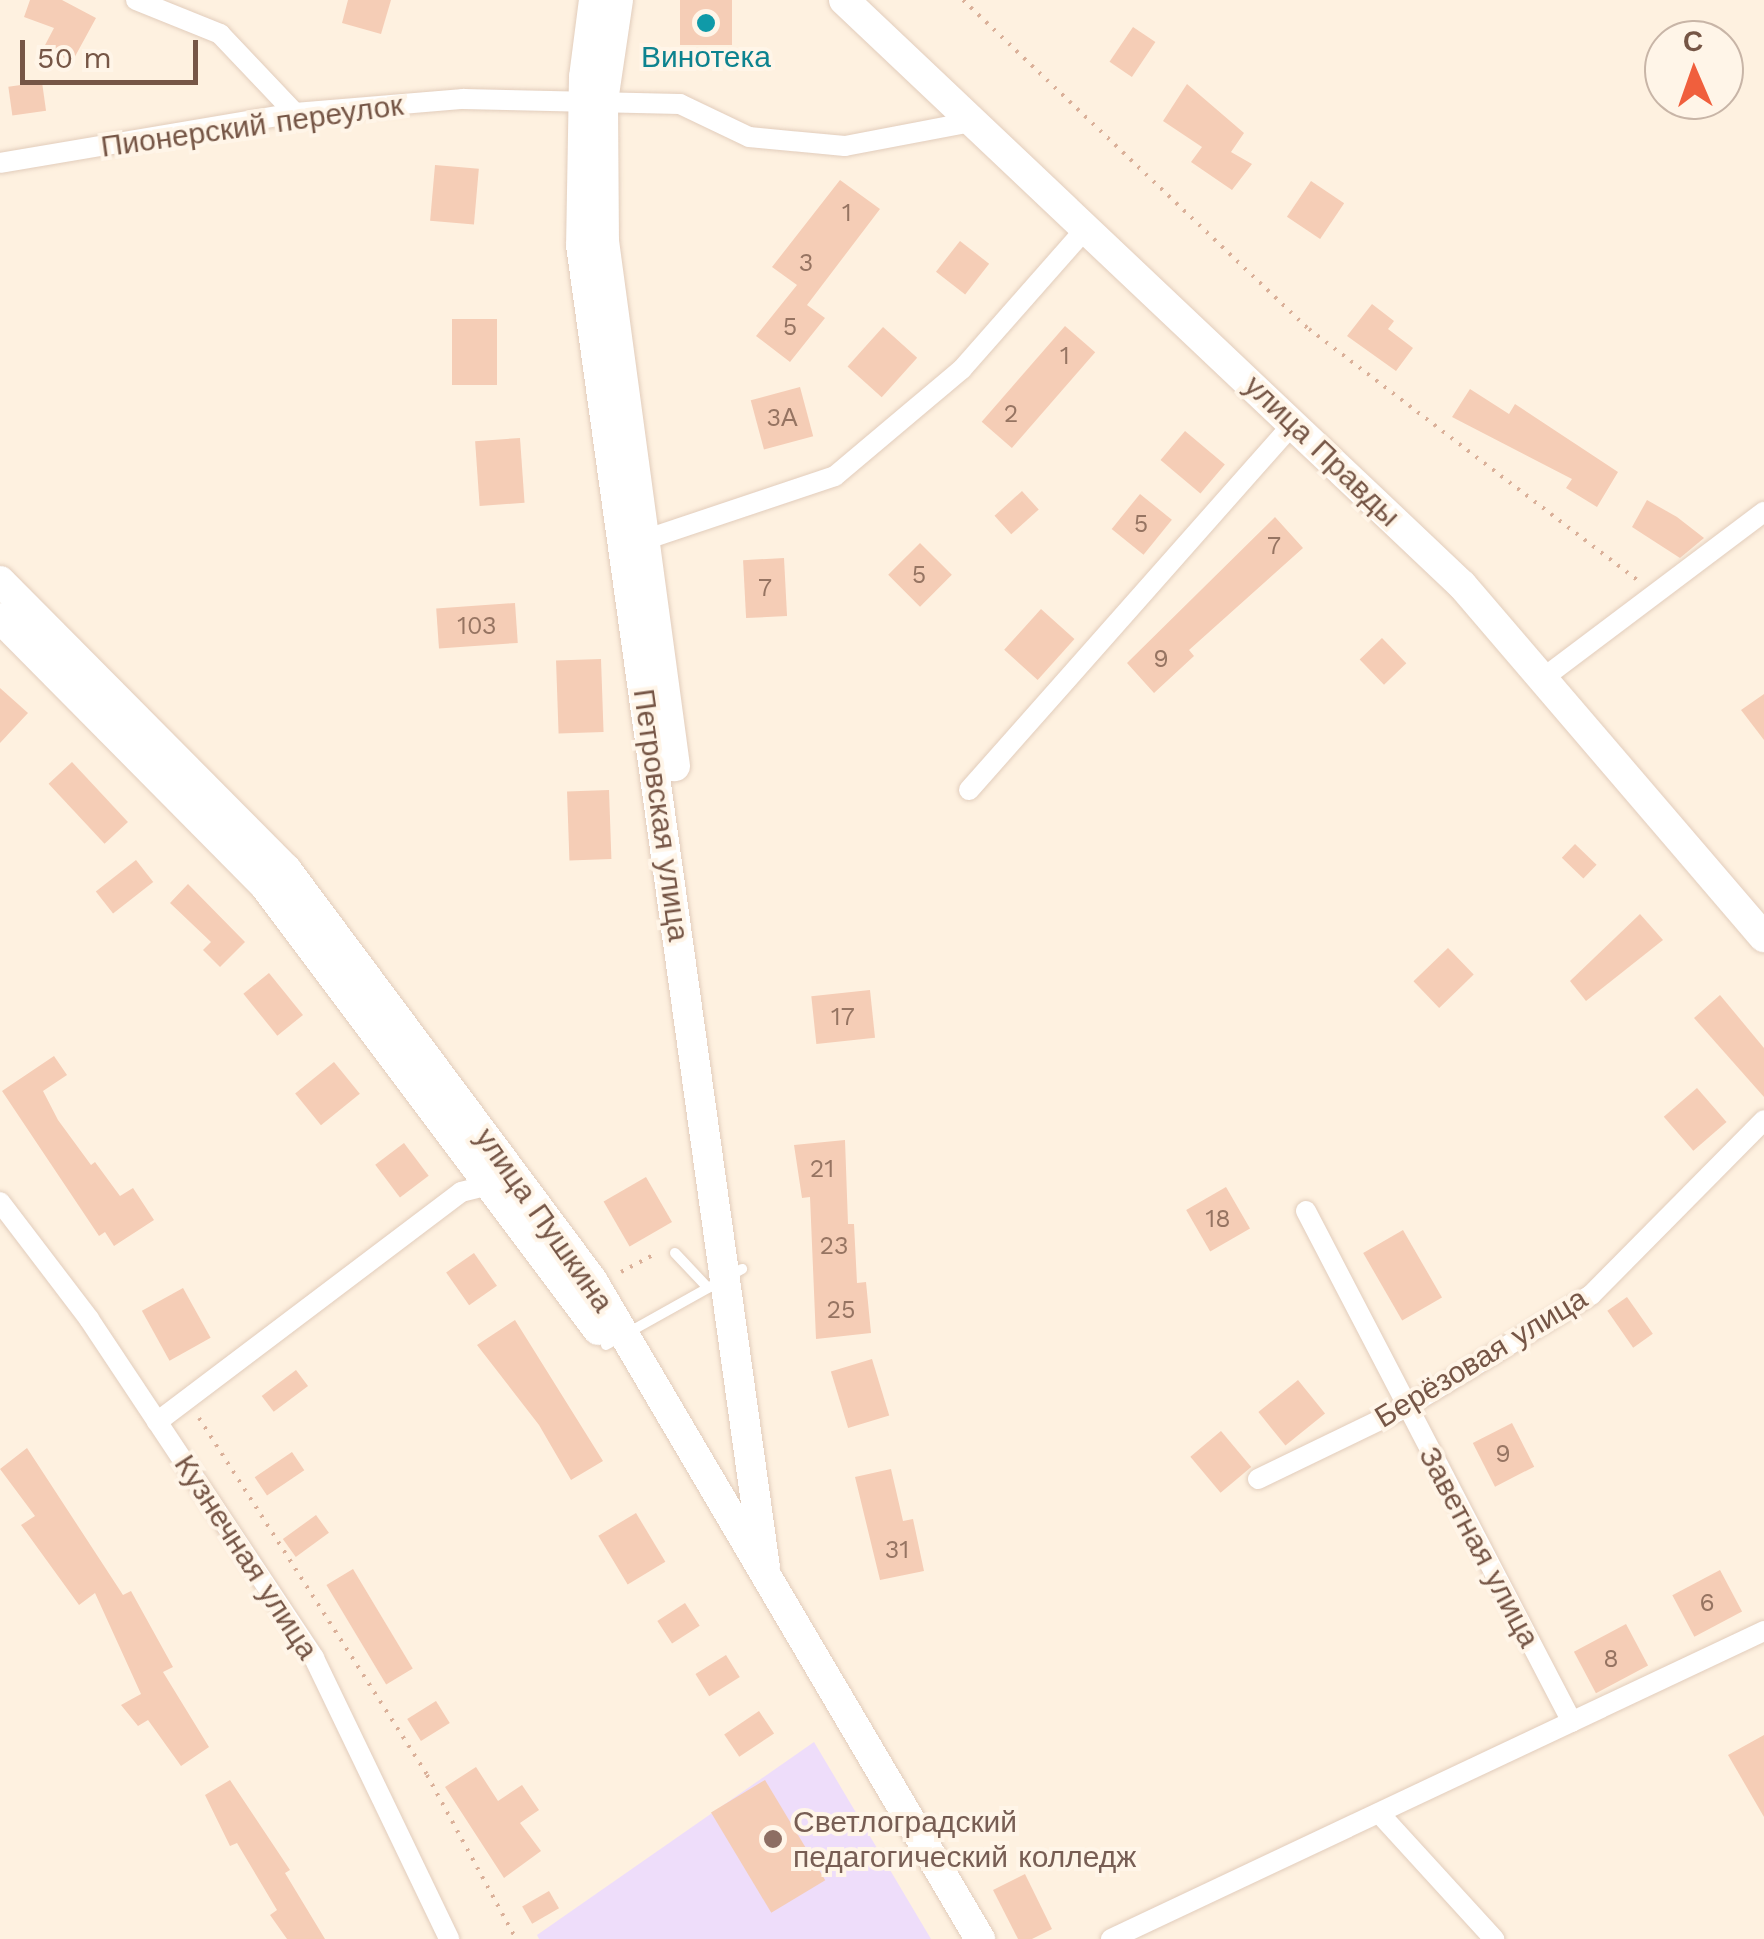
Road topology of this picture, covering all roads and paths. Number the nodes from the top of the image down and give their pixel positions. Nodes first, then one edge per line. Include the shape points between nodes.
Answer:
1 (136, 0) edge
2 (594, 0) edge
3 (618, 0) edge
4 (844, 0) edge
5 (963, 0) edge
6 (593, 101) junction
7 (295, 114) junction
8 (976, 122) junction
9 (0, 163) edge
10 (1088, 226) junction
11 (1293, 424) junction
12 (1764, 512) edge
13 (644, 540) junction
14 (0, 581) edge
15 (1654, 594) junction
16 (0, 618) edge
17 (1542, 679) junction
18 (969, 790) dead end
19 (1764, 937) edge
20 (1764, 1120) edge
21 (504, 1181) junction
22 (0, 1202) edge
23 (1306, 1211) dead end
24 (675, 1253) dead end
25 (725, 1278) junction
26 (615, 1340) junction
27 (186, 1400) junction
28 (1405, 1408) junction
29 (157, 1422) junction
30 (1258, 1479) dead end
31 (767, 1582) junction
32 (781, 1625) junction
33 (1764, 1631) edge
34 (1572, 1722) junction
35 (1378, 1812) junction
36 (448, 1939) edge
37 (516, 1939) edge
38 (958, 1939) edge
39 (980, 1939) edge
40 (1111, 1939) edge
41 (1494, 1939) edge

1 - 7 street via 220,34
2 - 6 street, Петровская улица
3 - 6 street
4 - 8 street, улица Правды
5 - 15 path via 1309,329
6 - 7 street, Пионерский переулок via 463,99
6 - 8 street, Пионерский переулок via 680,104 748,136 845,146
6 - 13 street via 604,241
6 - 25 street, Петровская улица via 582,245
7 - 9 street, Пионерский переулок
8 - 10 street, улица Правды
10 - 11 street, улица Правды
10 - 13 street via 962,369 835,476
11 - 17 street, улица Правды via 1462,585
11 - 18 street
12 - 15 street
13 - 25 street
14 - 21 street, улица Пушкина via 286,869
15 - 17 street
16 - 21 street, улица Пушкина via 265,886
17 - 19 street, улица Правды
20 - 28 street, Берёзовая улица via 1591,1295
21 - 26 street, улица Пушкина
21 - 27 street via 461,1192
22 - 29 street, Кузнечная улица
23 - 28 street, Заветная улица
24 - 25 lane
25 - 26 lane
25 - 31 street, Петровская улица
25 - 32 street
26 - 31 street, улица Пушкина
26 - 32 street, улица Пушкина
27 - 29 street
27 - 37 path via 427,1775
28 - 30 street, Берёзовая улица
28 - 34 street, Заветная улица
29 - 36 street, Кузнечная улица via 314,1658
31 - 32 street, улица Пушкина
32 - 38 street
32 - 39 street, улица Пушкина
33 - 34 street
34 - 35 street
35 - 40 street
35 - 41 street

